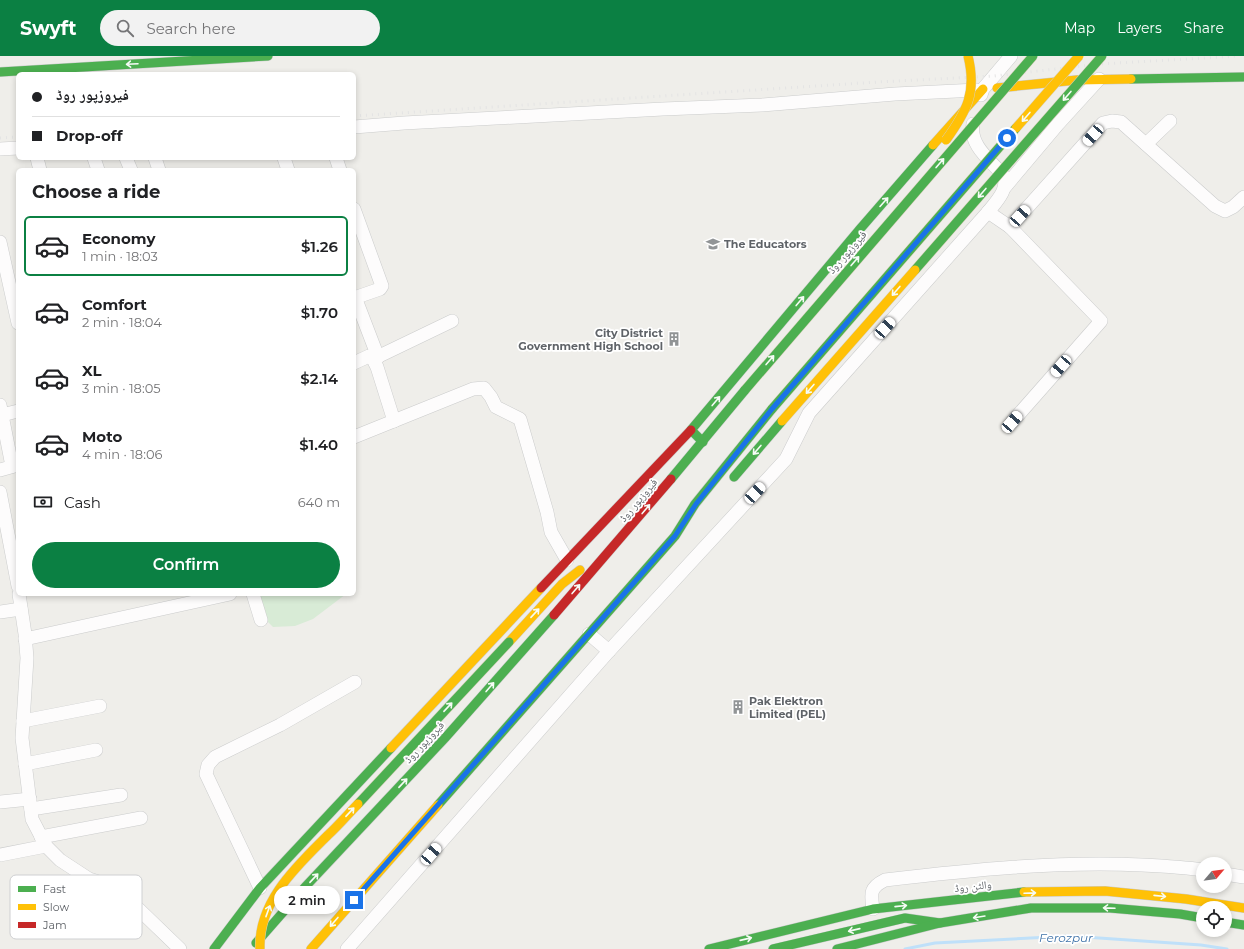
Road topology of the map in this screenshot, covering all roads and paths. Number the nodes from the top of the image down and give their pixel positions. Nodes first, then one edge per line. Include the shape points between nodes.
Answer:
1 (268, 56) edge
2 (968, 56) edge
3 (1011, 56) edge
4 (1032, 56) edge
5 (1079, 56) edge
6 (1102, 56) edge
7 (0, 72) edge
8 (1244, 77) edge
9 (1099, 79) junction
10 (983, 89) junction
11 (1170, 121) dead end
12 (356, 127) edge
13 (1146, 144) junction
14 (16, 148) edge
15 (0, 149) edge
16 (1005, 187) junction
17 (1244, 196) edge
18 (988, 212) junction
19 (356, 214) edge
20 (1010, 228) junction
21 (882, 230) junction
22 (0, 242) edge
23 (356, 298) edge
24 (356, 301) edge
25 (16, 314) edge
26 (452, 321) dead end
27 (376, 358) junction
28 (356, 362) edge
29 (1, 410) edge
30 (16, 411) edge
31 (394, 421) junction
32 (1012, 422) dead end
33 (691, 430) junction
34 (356, 436) edge
35 (702, 442) junction
36 (10, 467) edge
37 (730, 481) dead end
38 (0, 492) edge
39 (698, 516) dead end
40 (12, 523) edge
41 (675, 536) junction
42 (621, 538) junction
43 (567, 560) junction
44 (16, 564) edge
45 (19, 596) edge
46 (221, 596) edge
47 (254, 596) edge
48 (22, 609) junction
49 (0, 612) edge
50 (261, 620) dead end
51 (589, 634) junction
52 (25, 639) junction
53 (609, 651) junction
54 (355, 682) dead end
55 (100, 706) dead end
56 (23, 721) junction
57 (96, 750) dead end
58 (25, 764) junction
59 (121, 795) dead end
60 (0, 802) edge
61 (31, 804) junction
62 (141, 818) dead end
63 (43, 841) junction
64 (0, 855) edge
65 (1196, 869) edge
66 (83, 875) edge
67 (1232, 875) edge
68 (1244, 877) edge
69 (260, 888) junction
70 (1244, 908) edge
71 (873, 909) junction
72 (142, 912) edge
73 (1196, 917) edge
74 (940, 923) junction
75 (1232, 923) edge
76 (1244, 925) edge
77 (312, 948) edge
78 (180, 949) edge
79 (214, 949) edge
80 (251, 949) edge
81 (260, 949) edge
82 (347, 949) edge
83 (709, 949) edge
84 (773, 949) edge
85 (837, 949) edge

1 -> 7 main road
2 - 21 main road, bridge via 972,69 972,89 968,105 956,126
3 - 10 street
21 -> 4 main road, فیروزپور روڈ, bridge
5 -> 41 main road, bridge via 772,409 696,504
6 -> 37 main road, bridge
8 - 9 main road
9 - 10 main road
9 - 16 street
10 - 12 street via 762,105
10 - 16 street via 973,123 973,137 977,146 1003,175
33 -> 10 main road via 860,229
11 - 13 street
13 - 17 street via 1215,206 1225,211 1234,208
13 - 20 street via 1122,122 1112,120 1103,123
14 - 15 street
16 - 18 street
18 - 20 street
18 - 53 street via 809,413 786,459
19 - 23 street via 382,286
20 - 32 street via 1101,321
35 -> 21 main road, فیروزپور روڈ, bridge
22 - 25 street
24 - 27 street
26 - 27 street
27 - 28 street via 369,356
27 - 31 street
29 - 30 street
29 - 36 street
31 - 34 street
31 - 43 street via 473,389 484,388 496,407 520,419 551,532
33 - 35 main road
33 - 43 main road
42 -> 35 main road, فیروزپور روڈ
38 - 40 street
39 - 41 main road
40 - 44 street
41 - 51 main road
80 -> 42 main road, فیروزپور روڈ via 306,886 445,738
81 -> 42 main road, bridge via 260,933 268,910 289,874 331,833 562,584
43 - 69 main road
45 - 48 street
46 - 52 street
47 - 50 street
48 - 49 street
48 - 52 street
51 - 53 street
51 -> 77 main road
52 - 56 street
53 - 82 street
54 - 69 street via 280,725 215,757 208,765 206,774
55 - 56 street
56 - 58 street
57 - 58 street
58 - 61 street
59 - 61 street
60 - 61 street
61 - 63 street via 32,819
62 - 63 street
63 - 64 street
63 - 66 street via 60,860
65 - 71 street via 1111,864 1024,866 941,873 885,880 879,883 871,894
67 - 68 street
69 - 79 main road
71 -> 70 main road, والٹن روڈ via 1027,892 1105,891
83 -> 71 main road, والٹن روڈ
72 - 78 street
73 -> 74 main road via 1110,908 1031,908
74 -> 84 main road via 905,918
74 - 85 main road
75 - 76 main road

